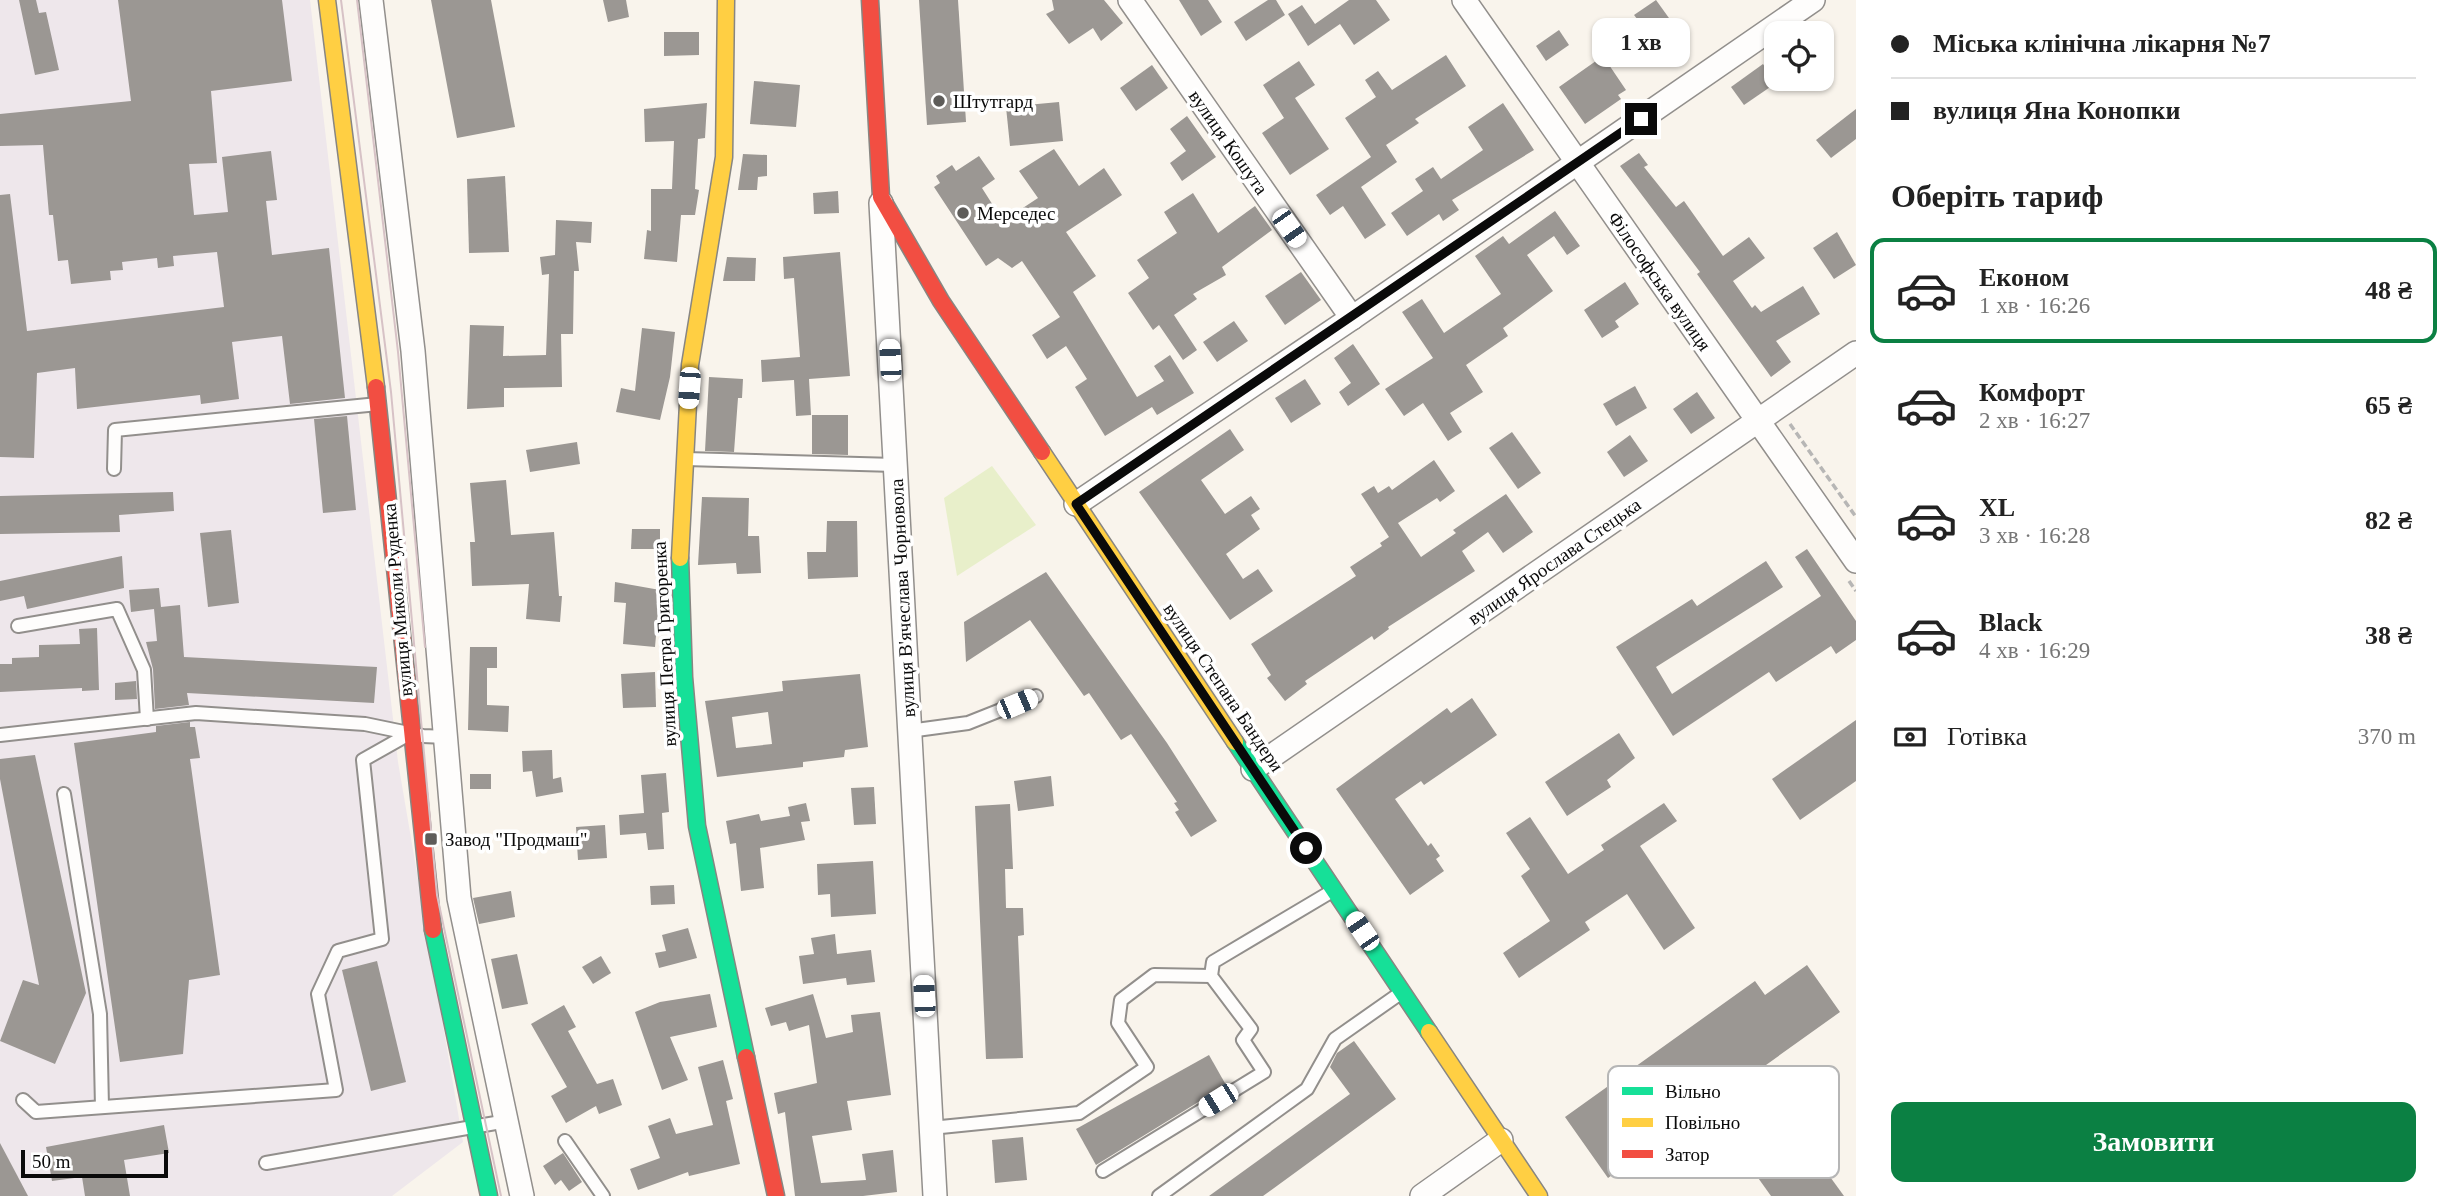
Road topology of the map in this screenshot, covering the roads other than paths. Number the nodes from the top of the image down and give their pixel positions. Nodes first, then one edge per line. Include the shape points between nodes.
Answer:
1 (327, 0) edge
2 (371, 0) edge
3 (726, 0) edge
4 (870, 0) edge
5 (1130, 0) edge
6 (1464, 0) edge
7 (1813, 0) edge
8 (1577, 164) junction
9 (881, 197) junction
10 (1352, 318) junction
11 (1856, 353) edge
12 (378, 404) junction
13 (1758, 421) junction
14 (683, 459) junction
15 (895, 465) junction
16 (114, 469) dead end
17 (1076, 504) junction
18 (1856, 561) edge
19 (18, 626) dead end
20 (1036, 695) dead end
21 (147, 719) junction
22 (909, 731) junction
23 (409, 734) junction
24 (0, 735) edge
25 (446, 737) junction
26 (1253, 769) junction
27 (64, 794) dead end
28 (1335, 890) junction
29 (1211, 976) junction
30 (1402, 992) junction
31 (23, 1100) dead end
32 (102, 1107) junction
33 (507, 1121) junction
34 (475, 1127) junction
35 (931, 1128) junction
36 (1501, 1140) junction
37 (565, 1141) dead end
38 (266, 1163) dead end
39 (1103, 1171) dead end
40 (489, 1196) edge
41 (522, 1196) edge
42 (603, 1196) edge
43 (776, 1196) edge
44 (935, 1196) edge
45 (1159, 1196) edge
46 (1422, 1196) edge
47 (1539, 1196) edge

1 - 12 street, вулиця Миколи Руденка
2 - 25 street, вулиця Миколи Руденка via 413,351
3 - 14 street, вулиця Петра Григоренка via 724,157 691,365
4 - 9 street, вулиця В'ячеслава Чорновола
5 - 10 street, вулиця Кошута
6 - 8 street, Філософська вулиця
7 - 8 street
8 - 10 street
8 - 13 street, Філософська вулиця
9 - 15 street, вулиця В'ячеслава Чорновола
9 - 17 street, вулиця Степана Бандери via 941,301
10 - 17 street
11 - 13 street, вулиця Ярослава Стецька
12 - 16 lane via 115,430
12 - 23 street, вулиця Миколи Руденка
13 - 18 street, Філософська вулиця
13 - 26 street, вулиця Ярослава Стецька
14 - 15 lane
14 - 43 street, вулиця Петра Григоренка via 678,568 697,825
15 - 22 street, вулиця В'ячеслава Чорновола
17 - 26 street, вулиця Степана Бандери
19 - 21 lane via 117,609 144,670
20 - 22 lane via 968,723
21 - 23 lane via 209,714 365,724
21 - 24 lane
22 - 35 street, вулиця В'ячеслава Чорновола
23 - 25 lane
23 - 32 lane via 363,760 382,939 338,951 318,994 336,1090
23 - 34 street, вулиця Миколи Руденка via 429,910
25 - 33 street, вулиця Миколи Руденка via 459,898
26 - 28 street, вулиця Степана Бандери
27 - 32 lane via 100,1014
28 - 29 lane via 1213,962
28 - 30 street, вулиця Степана Бандери
29 - 35 lane via 1154,975 1121,1000 1118,1023 1147,1067 1079,1113
29 - 39 lane via 1251,1029 1243,1040 1265,1072
30 - 36 street, вулиця Степана Бандери
30 - 45 lane via 1335,1039 1307,1089
31 - 32 lane via 36,1112
33 - 34 lane
33 - 41 street, вулиця Миколи Руденка
34 - 38 lane
34 - 40 street, вулиця Миколи Руденка
35 - 44 street, вулиця В'ячеслава Чорновола
36 - 46 street
36 - 47 street, вулиця Степана Бандери
37 - 42 lane

